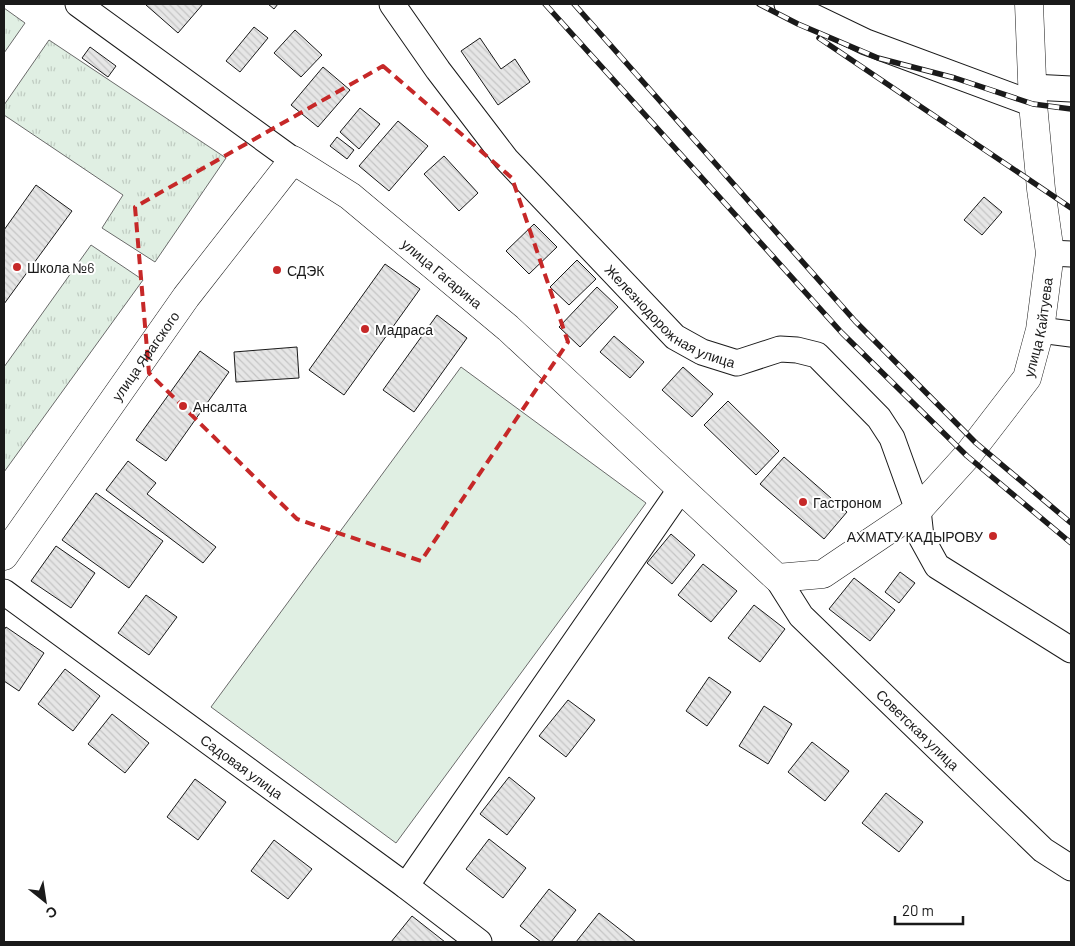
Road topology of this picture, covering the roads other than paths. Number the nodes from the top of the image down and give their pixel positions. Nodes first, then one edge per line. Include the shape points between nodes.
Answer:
1 (78, 4) edge
2 (392, 4) edge
3 (787, 4) edge
4 (1029, 4) edge
5 (1071, 89) edge
6 (1033, 96) junction
7 (293, 160) junction
8 (1061, 253) edge
9 (1040, 330) junction
10 (1071, 334) edge
11 (680, 490) junction
12 (918, 510) junction
13 (4, 556) edge
14 (777, 578) junction
15 (4, 592) edge
16 (1071, 650) edge
17 (1071, 868) edge
18 (406, 886) junction
19 (479, 942) edge

1 - 7 street, улица Гагарина
2 - 12 street, Железнодорожная улица via 506,159 675,337 702,352 737,363 780,348 817,355 878,418 892,438
3 - 6 street via 866,42
4 - 6 main road, улица Кайтуева
5 - 6 street
6 - 8 main road, улица Кайтуева via 1041,188
7 - 11 main road, улица Гагарина via 350,196 508,328
7 - 13 main road, улица Ярагского via 186,297
8 - 9 main road, улица Кайтуева
9 - 10 street
9 - 12 main road, улица Кайтуева via 1027,378 967,456
11 - 14 main road, улица Гагарина
11 - 18 street
12 - 14 main road, улица Кайтуева via 823,574
12 - 16 street, Железнодорожная улица via 921,537 937,566
14 - 17 street, Советская улица via 801,616 1043,850
15 - 18 street, Садовая улица
18 - 19 street, Садовая улица

